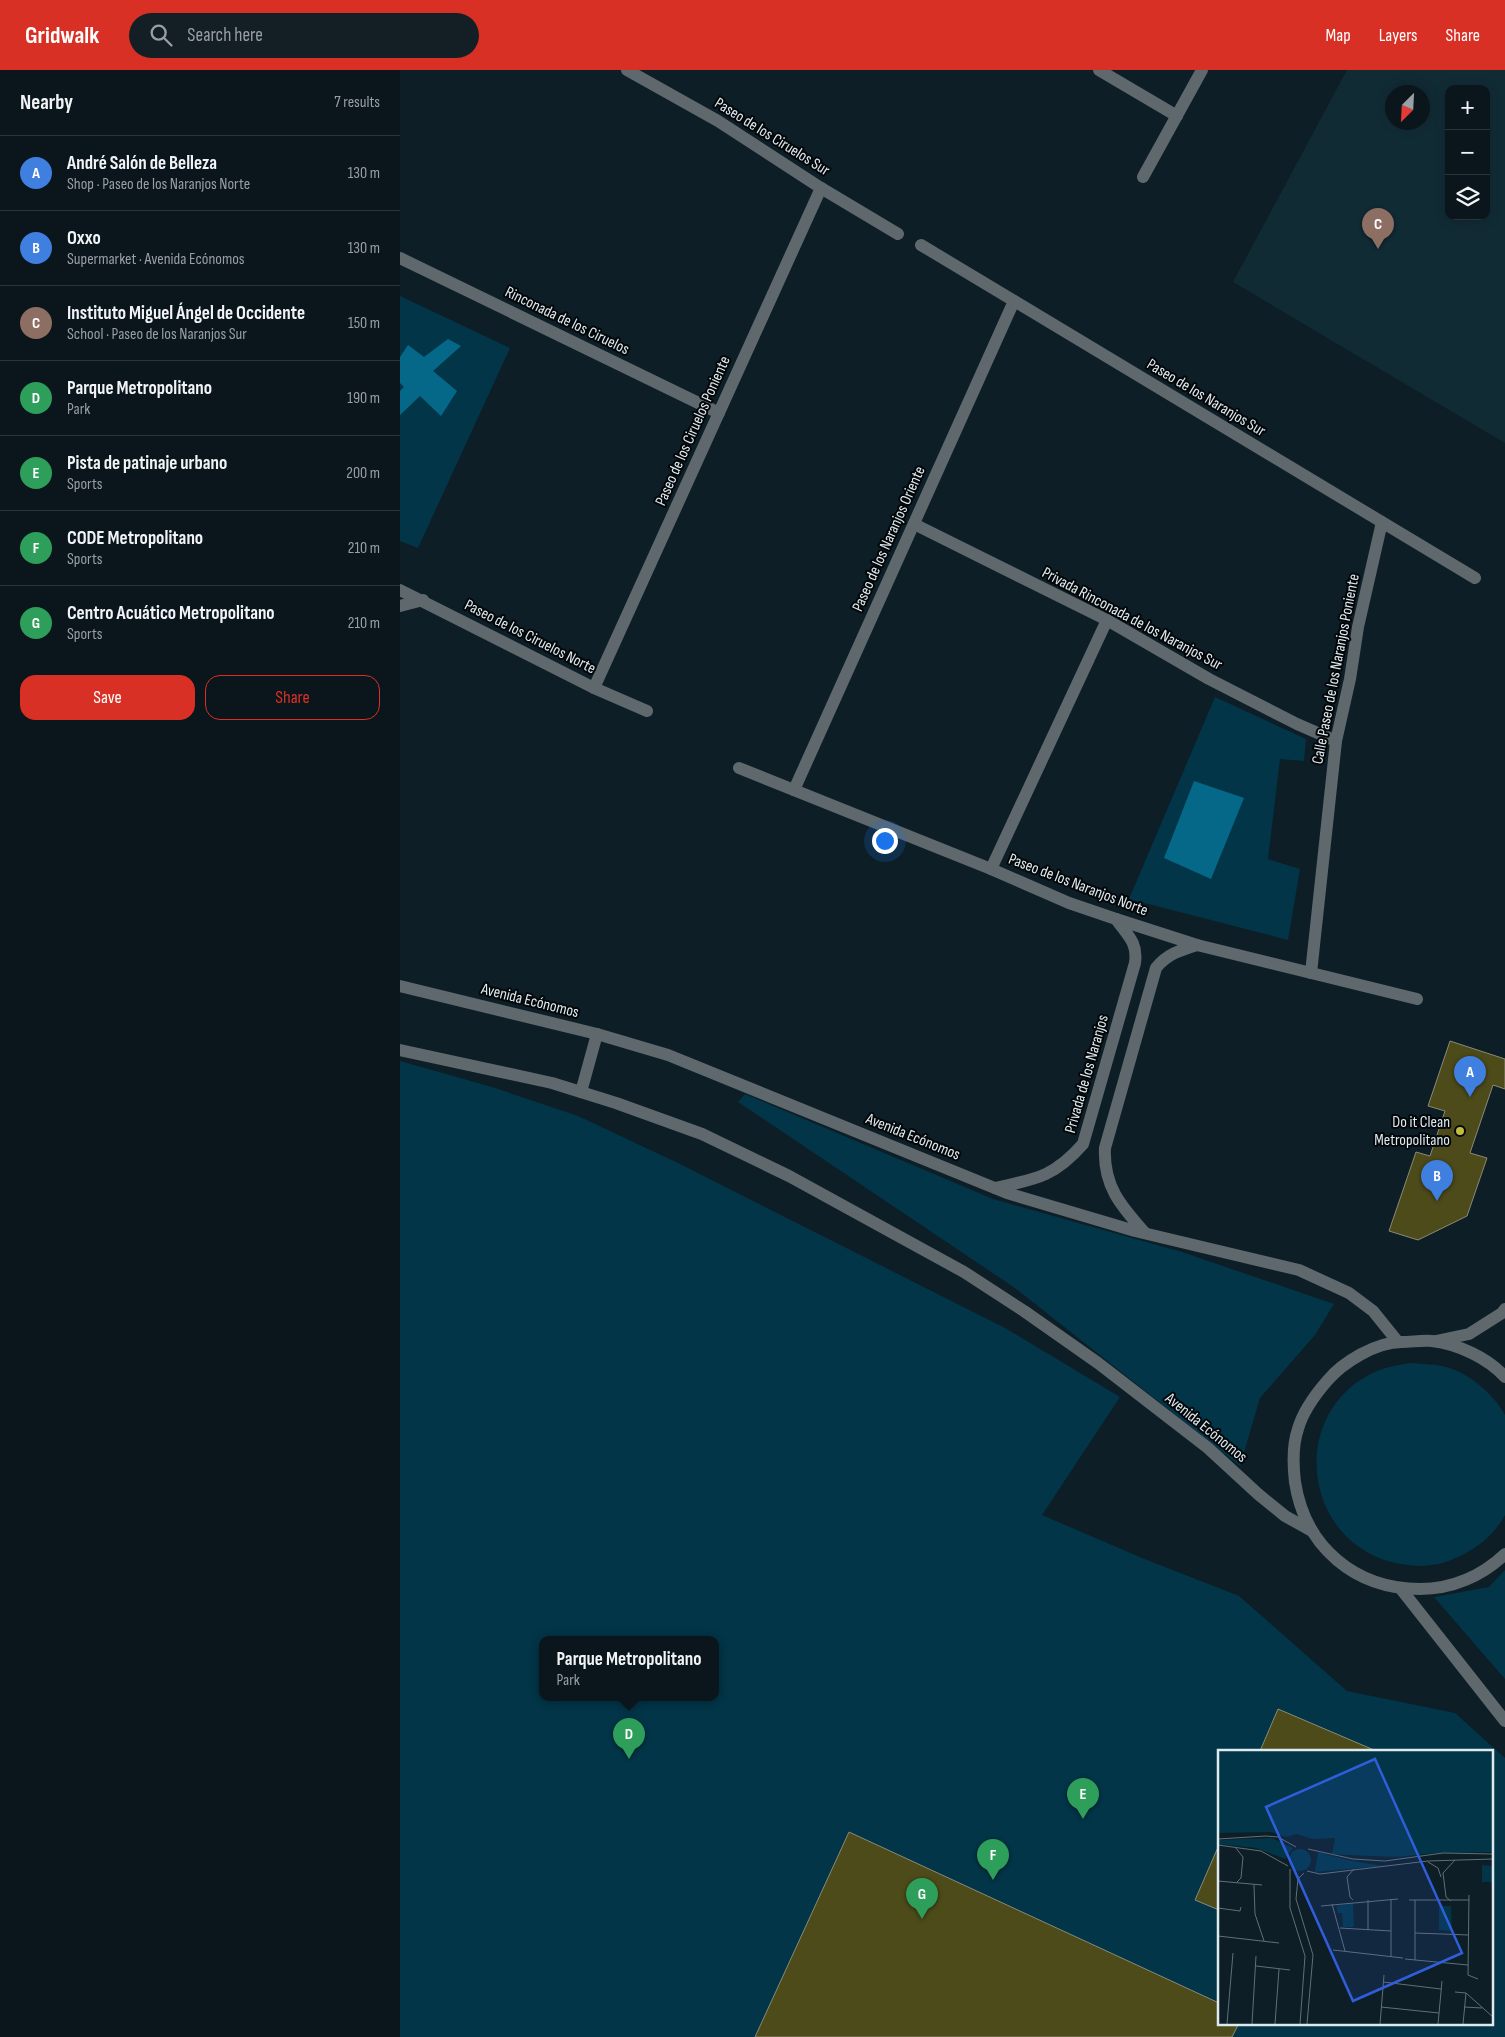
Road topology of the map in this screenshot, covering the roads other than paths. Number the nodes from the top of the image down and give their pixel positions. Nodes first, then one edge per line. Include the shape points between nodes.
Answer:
1 (627, 70) edge
2 (1099, 70) edge
3 (1202, 70) edge
4 (1177, 116) junction
5 (1143, 177) dead end
6 (821, 188) junction
7 (898, 234) dead end
8 (921, 246) dead end
9 (400, 258) edge
10 (1014, 301) junction
11 (719, 413) junction
12 (1382, 522) junction
13 (914, 524) junction
14 (1476, 578) dead end
15 (400, 590) edge
16 (423, 600) junction
17 (400, 606) edge
18 (1108, 620) junction
19 (594, 688) junction
20 (647, 711) dead end
21 (1336, 741) junction
22 (739, 768) dead end
23 (794, 790) junction
24 (991, 869) junction
25 (1116, 919) junction
26 (1197, 945) junction
27 (1311, 973) junction
28 (400, 986) edge
29 (1417, 999) dead end
30 (597, 1034) junction
31 (400, 1050) edge
32 (581, 1092) junction
33 (995, 1188) junction
34 (1145, 1233) junction
35 (1505, 1309) edge
36 (1433, 1341) junction
37 (1398, 1342) junction
38 (1505, 1377) edge
39 (1312, 1531) junction
40 (1505, 1554) edge
41 (1401, 1589) junction
42 (1505, 1721) edge

1 - 6 street, Paseo de los Ciruelos Sur via 718,121
2 - 4 street
3 - 4 street
4 - 5 street
6 - 7 street, Paseo de los Ciruelos Sur
6 - 11 street, Paseo de los Ciruelos Poniente
8 - 10 street, Paseo de los Naranjos Sur
9 - 11 street, Rinconada de los Ciruelos
10 - 12 street, Paseo de los Naranjos Sur
10 - 13 street, Paseo de los Naranjos Oriente
11 - 19 street, Paseo de los Ciruelos Poniente
12 - 14 street, Paseo de los Naranjos Sur
12 - 21 street, Calle Paseo de los Naranjos Poniente
13 - 18 street, Privada Rinconada de los Naranjos Sur
13 - 23 street, Paseo de los Naranjos Oriente
15 - 16 street, Paseo de los Ciruelos Norte
16 - 17 street
16 - 19 street, Paseo de los Ciruelos Norte
18 - 21 street, Privada Rinconada de los Naranjos Sur via 1208,679
18 - 24 street
19 - 20 street, Paseo de los Ciruelos Norte
21 - 27 street, Calle Paseo de los Naranjos Poniente
22 - 23 street, Paseo de los Naranjos Norte
23 - 24 street, Paseo de los Naranjos Norte
24 - 25 street, Paseo de los Naranjos Norte
25 - 26 street, Paseo de los Naranjos Norte
25 - 33 street, Privada de los Naranjos via 1134,942 1135,964 1083,1144 1055,1170 1039,1178
26 - 27 street, Paseo de los Naranjos Norte
26 - 34 street via 1173,953 1156,968 1105,1148 1104,1164 1110,1184 1120,1205
27 - 29 street, Paseo de los Naranjos Norte
28 - 30 street, Avenida Ecónomos
30 - 32 street
30 - 33 street, Avenida Ecónomos via 668,1055
31 - 32 street, Avenida Ecónomos
32 - 39 street, Avenida Ecónomos via 702,1134 789,1176 964,1272 1098,1363 1208,1448 1285,1516
33 - 34 street, Avenida Ecónomos
34 - 37 street, Avenida Ecónomos via 1299,1270 1349,1293 1373,1311
35 - 36 street via 1468,1334
36 - 37 street
36 - 38 street via 1468,1351
37 - 39 street via 1364,1352 1335,1371 1312,1398 1298,1430 1292,1465 1298,1499
39 - 41 street via 1335,1559 1355,1573
40 - 41 street via 1493,1566 1465,1581 1434,1589
41 - 42 street

